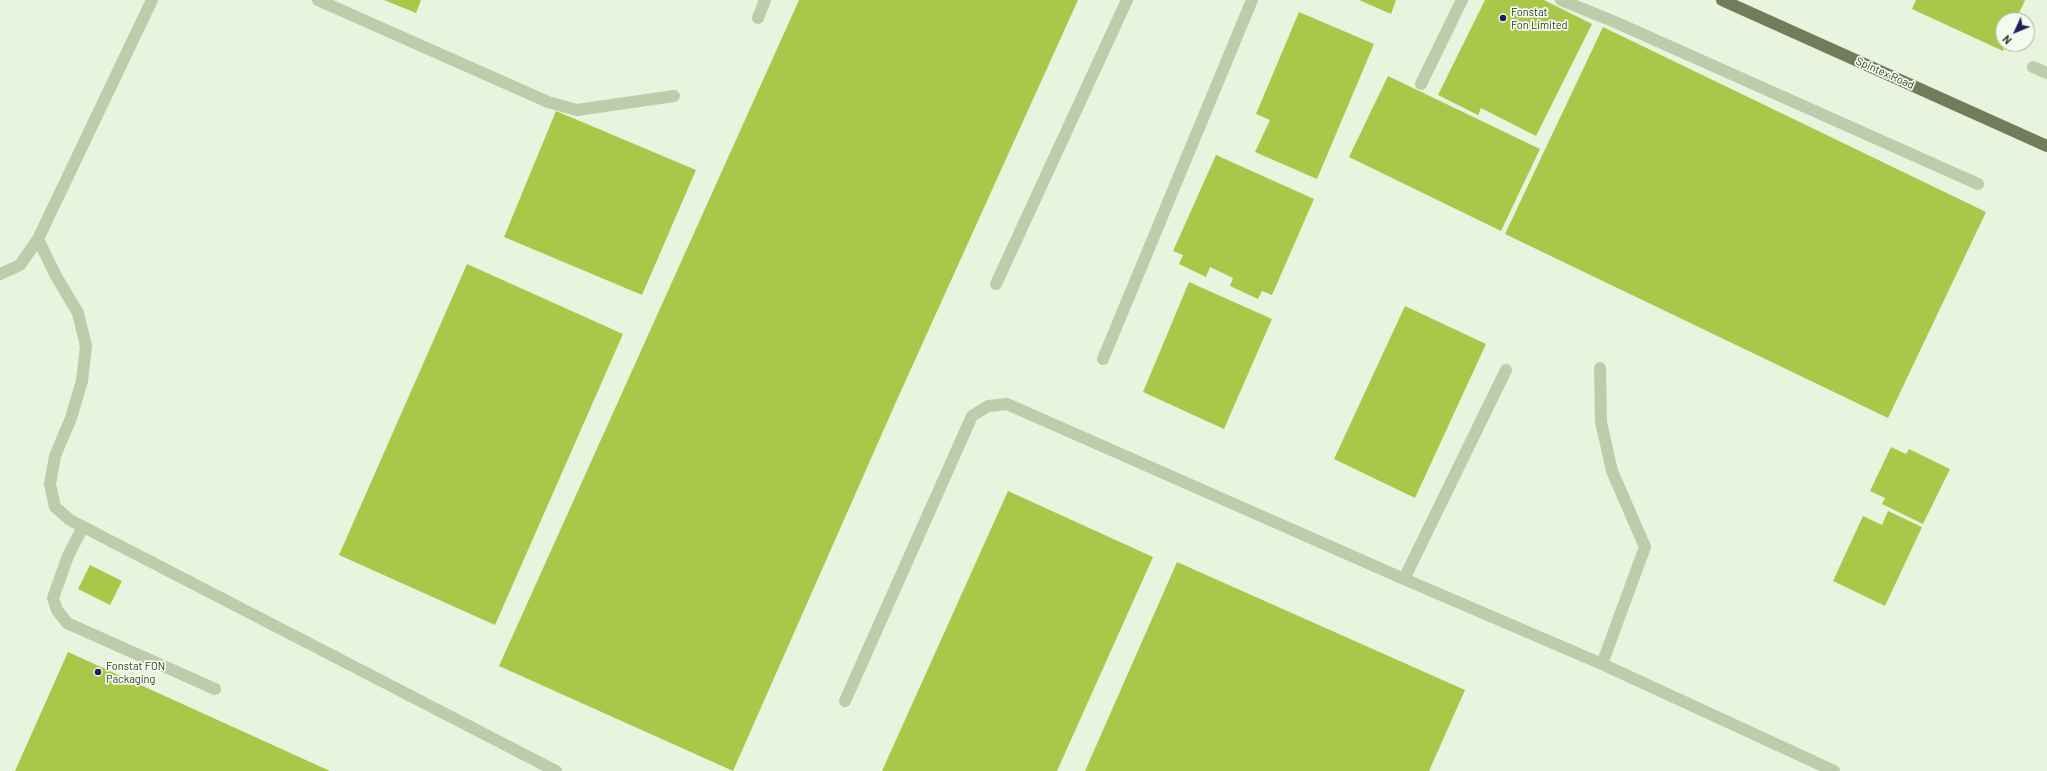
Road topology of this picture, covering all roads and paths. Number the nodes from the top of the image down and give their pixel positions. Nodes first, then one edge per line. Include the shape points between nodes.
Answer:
1 (152, 0) edge
2 (318, 0) edge
3 (765, 0) edge
4 (1127, 0) edge
5 (1252, 0) edge
6 (1462, 0) edge
7 (1561, 0) edge
8 (1722, 0) edge
9 (758, 18) dead end
10 (2033, 67) dead end
11 (2047, 73) edge
12 (1421, 84) dead end
13 (674, 96) dead end
14 (2047, 146) edge
15 (1978, 184) dead end
16 (38, 239) junction
17 (0, 274) edge
18 (996, 284) dead end
19 (1103, 359) dead end
20 (1600, 368) dead end
21 (1506, 370) dead end
22 (83, 526) junction
23 (1404, 579) junction
24 (1602, 664) junction
25 (215, 689) dead end
26 (845, 701) dead end
27 (556, 771) edge
28 (1834, 771) edge

1 - 16 lane
2 - 13 lane via 548,102 576,110
3 - 9 lane
4 - 18 lane
5 - 19 lane
6 - 12 lane
7 - 15 lane via 1616,22
8 - 14 main road, Spintex Road
10 - 11 lane
16 - 17 lane via 20,265
16 - 22 lane via 78,313 86,346 82,381 71,418 55,456 50,484 55,507 70,520
20 - 24 lane via 1601,422 1612,471 1645,547
21 - 23 lane
22 - 25 lane via 68,556 53,598 57,610 67,623
22 - 27 lane
23 - 24 lane
23 - 26 lane via 1007,404 988,406 972,416
24 - 28 lane

